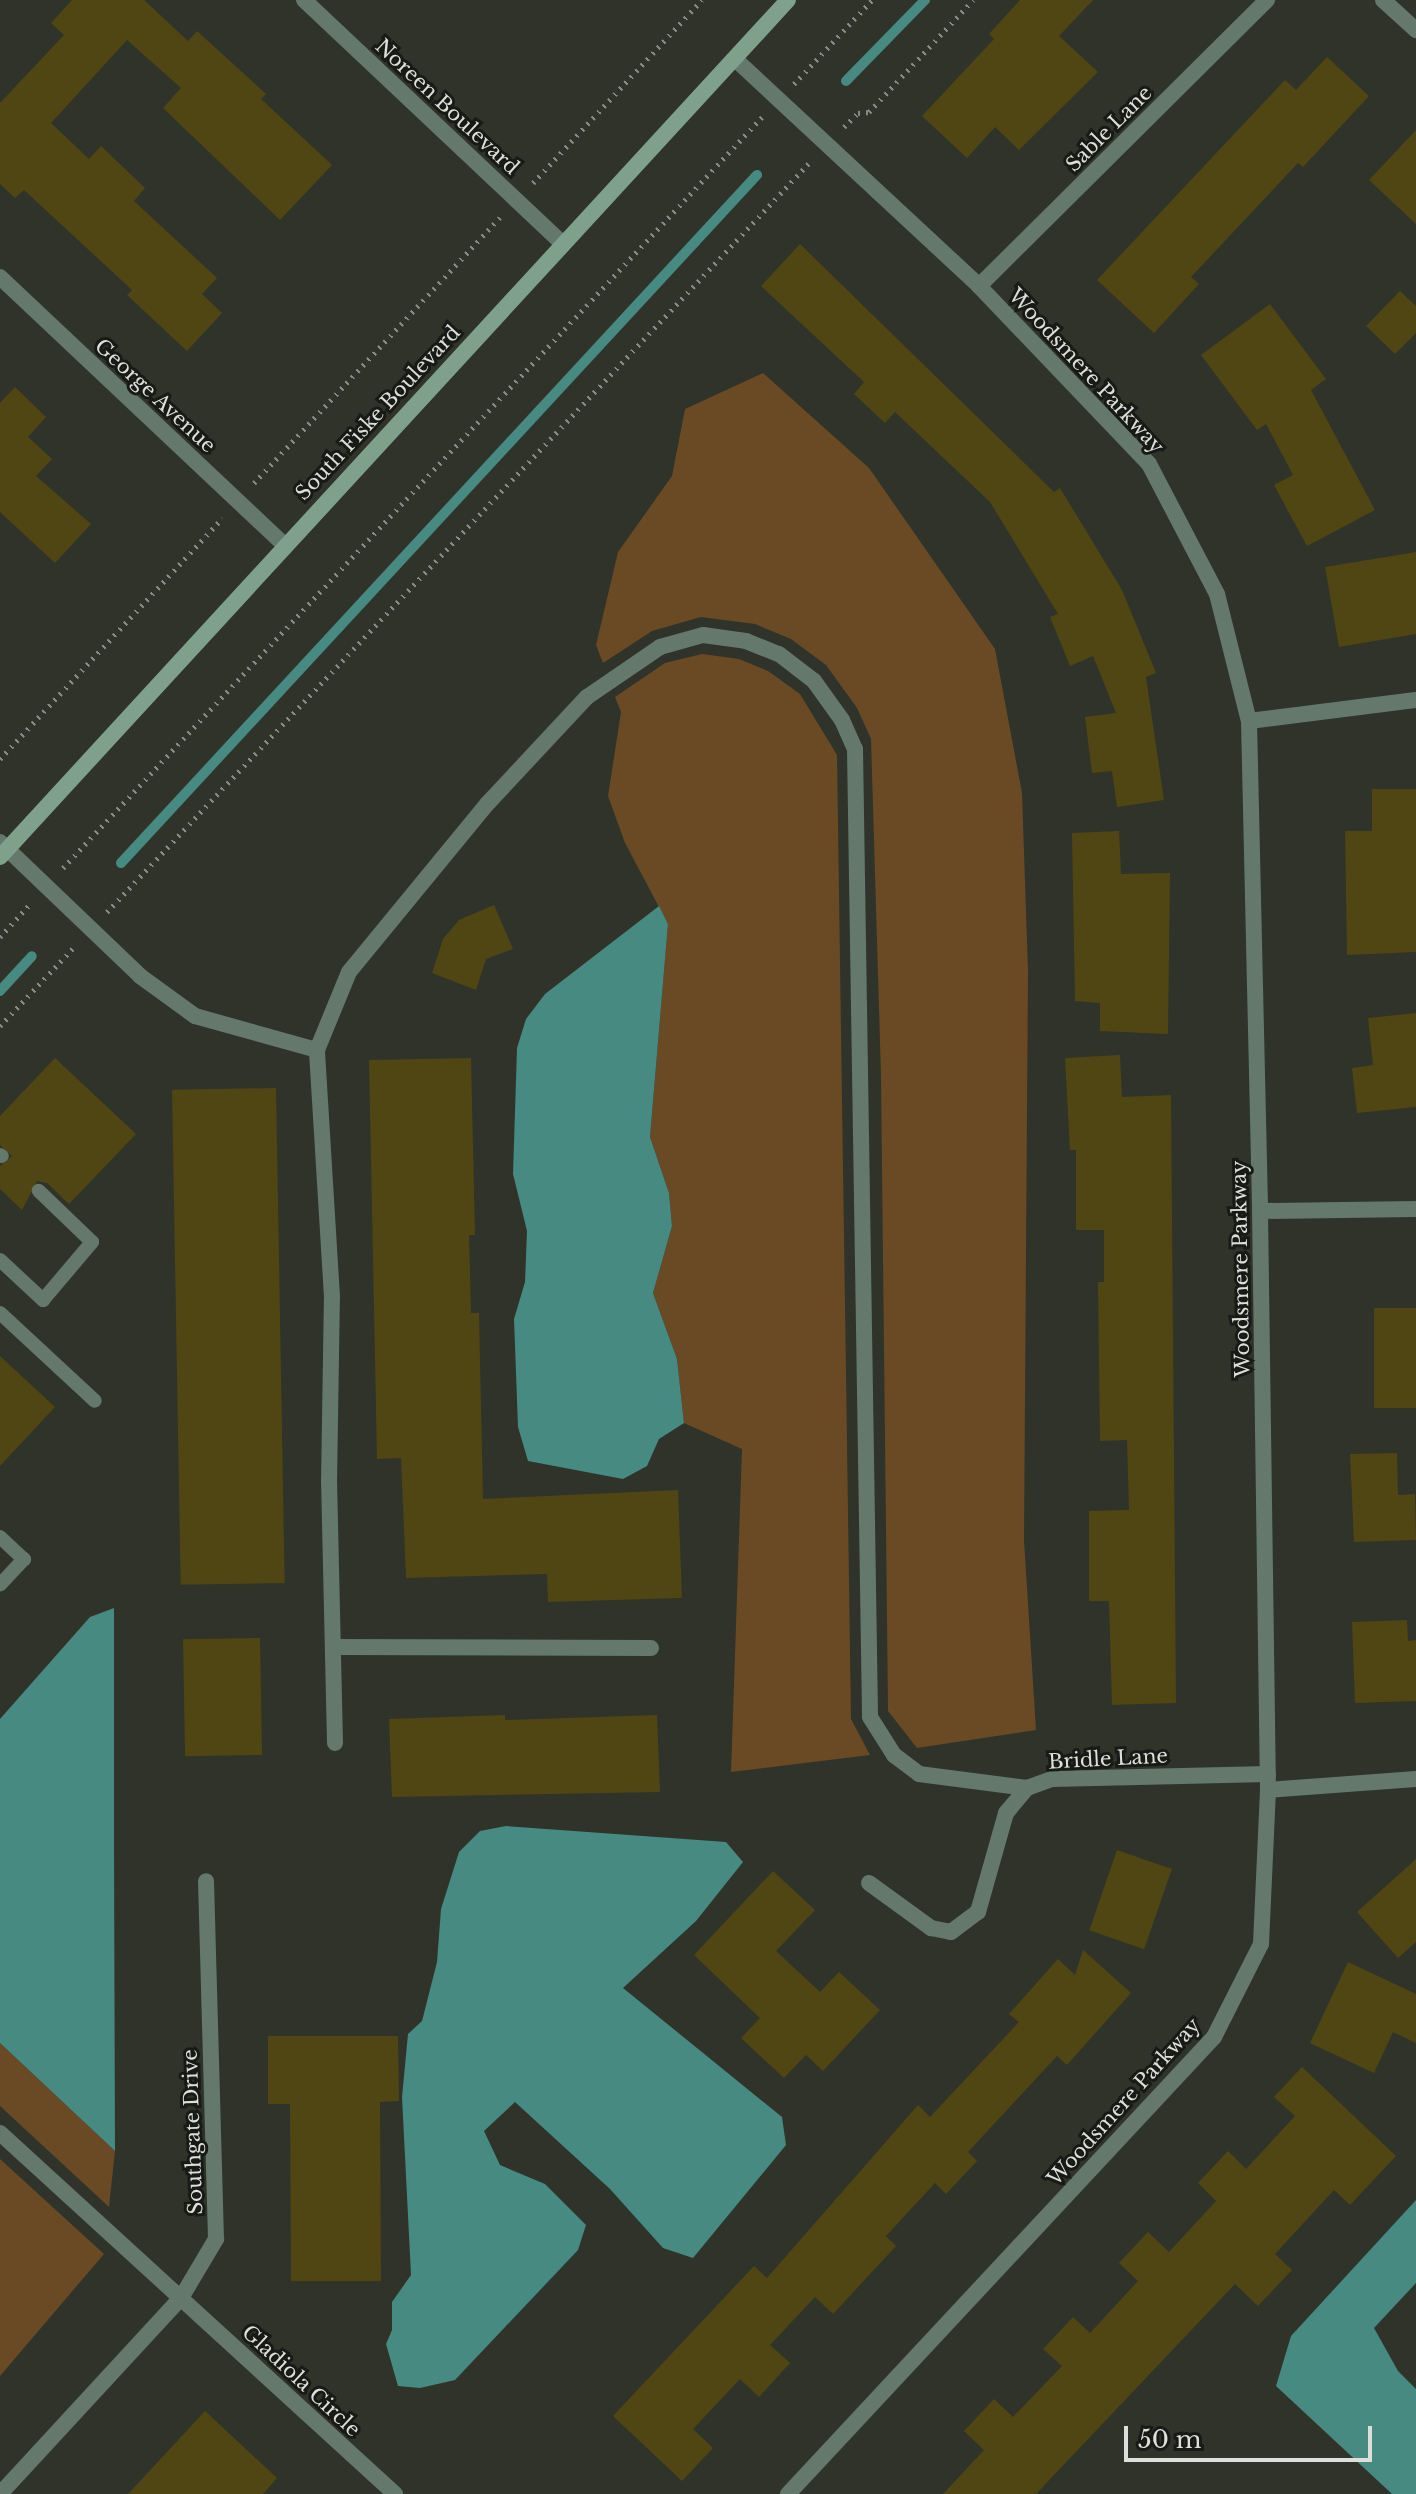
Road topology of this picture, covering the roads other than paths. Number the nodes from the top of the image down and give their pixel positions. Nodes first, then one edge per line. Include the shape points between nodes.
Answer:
1 (304, 0) edge
2 (788, 0) edge
3 (1267, 0) edge
4 (1383, 0) edge
5 (1416, 30) edge
6 (735, 59) junction
7 (563, 244) junction
8 (0, 277) edge
9 (979, 286) junction
10 (283, 544) junction
11 (1416, 700) edge
12 (1249, 721) junction
13 (2, 849) edge
14 (317, 1050) junction
15 (39, 1191) dead end
16 (1416, 1209) edge
17 (1260, 1211) junction
18 (0, 1260) edge
19 (0, 1313) edge
20 (95, 1401) dead end
21 (0, 1537) edge
22 (0, 1585) edge
23 (333, 1647) junction
24 (651, 1648) dead end
25 (335, 1743) dead end
26 (1416, 1779) edge
27 (1268, 1782) junction
28 (1027, 1788) junction
29 (206, 1881) dead end
30 (869, 1883) dead end
31 (0, 2133) edge
32 (181, 2298) junction
33 (0, 2494) edge
34 (395, 2494) edge
35 (788, 2494) edge

1 - 7 street, Noreen Boulevard
2 - 6 main road, South Fiske Boulevard
3 - 9 street, Sable Lane
4 - 5 street
6 - 7 main road, South Fiske Boulevard
6 - 9 street, Woodsmere Parkway
7 - 10 main road, South Fiske Boulevard
8 - 10 street, George Avenue
9 - 12 street, Woodsmere Parkway via 1149,464 1217,594
10 - 13 main road, South Fiske Boulevard
11 - 12 street
12 - 17 street, Woodsmere Parkway
13 - 14 street via 140,976 195,1016
14 - 23 street via 332,1297
14 - 28 street via 349,972 488,803 587,697 628,665 660,647 703,635 746,641 779,654 814,681 855,749 870,1717 894,1755 919,1774
15 - 18 lane via 92,1242 43,1300
16 - 17 street
17 - 27 street, Woodsmere Parkway
19 - 20 lane
21 - 22 lane via 24,1559
23 - 24 street
23 - 25 street
26 - 27 street, Bridle Lane
27 - 28 street, Bridle Lane via 1052,1779
27 - 35 street, Woodsmere Parkway via 1261,1944 1214,2037
28 - 30 street, Bridle Lane via 1006,1813 989,1886 969,1924 951,1932 931,1928
29 - 32 street, Southgate Drive via 216,2239
31 - 32 street, Gladiola Circle
32 - 33 street, Southgate Drive
32 - 34 street, Gladiola Circle

